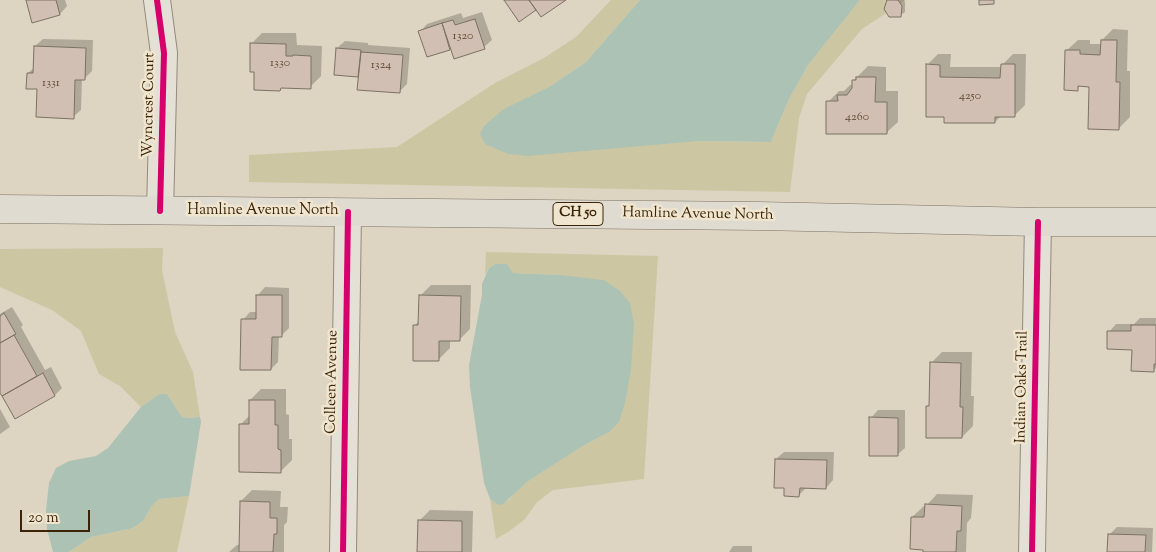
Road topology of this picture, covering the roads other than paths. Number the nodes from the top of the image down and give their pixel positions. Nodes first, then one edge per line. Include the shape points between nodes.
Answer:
1 (157, 0) edge
2 (0, 209) edge
3 (160, 211) junction
4 (348, 212) junction
5 (1038, 222) junction
6 (1156, 222) edge
7 (342, 552) edge
8 (1032, 552) edge

1 - 3 street, Wyncrest Court via 164,52
2 - 3 main road, Hamline Avenue North / CH 50
3 - 4 main road, Hamline Avenue North / CH 50
4 - 5 main road, Hamline Avenue North / CH 50
4 - 7 street, Colleen Avenue
5 - 6 main road, Hamline Avenue North / CH 50
5 - 8 street, Indian Oaks Trail

